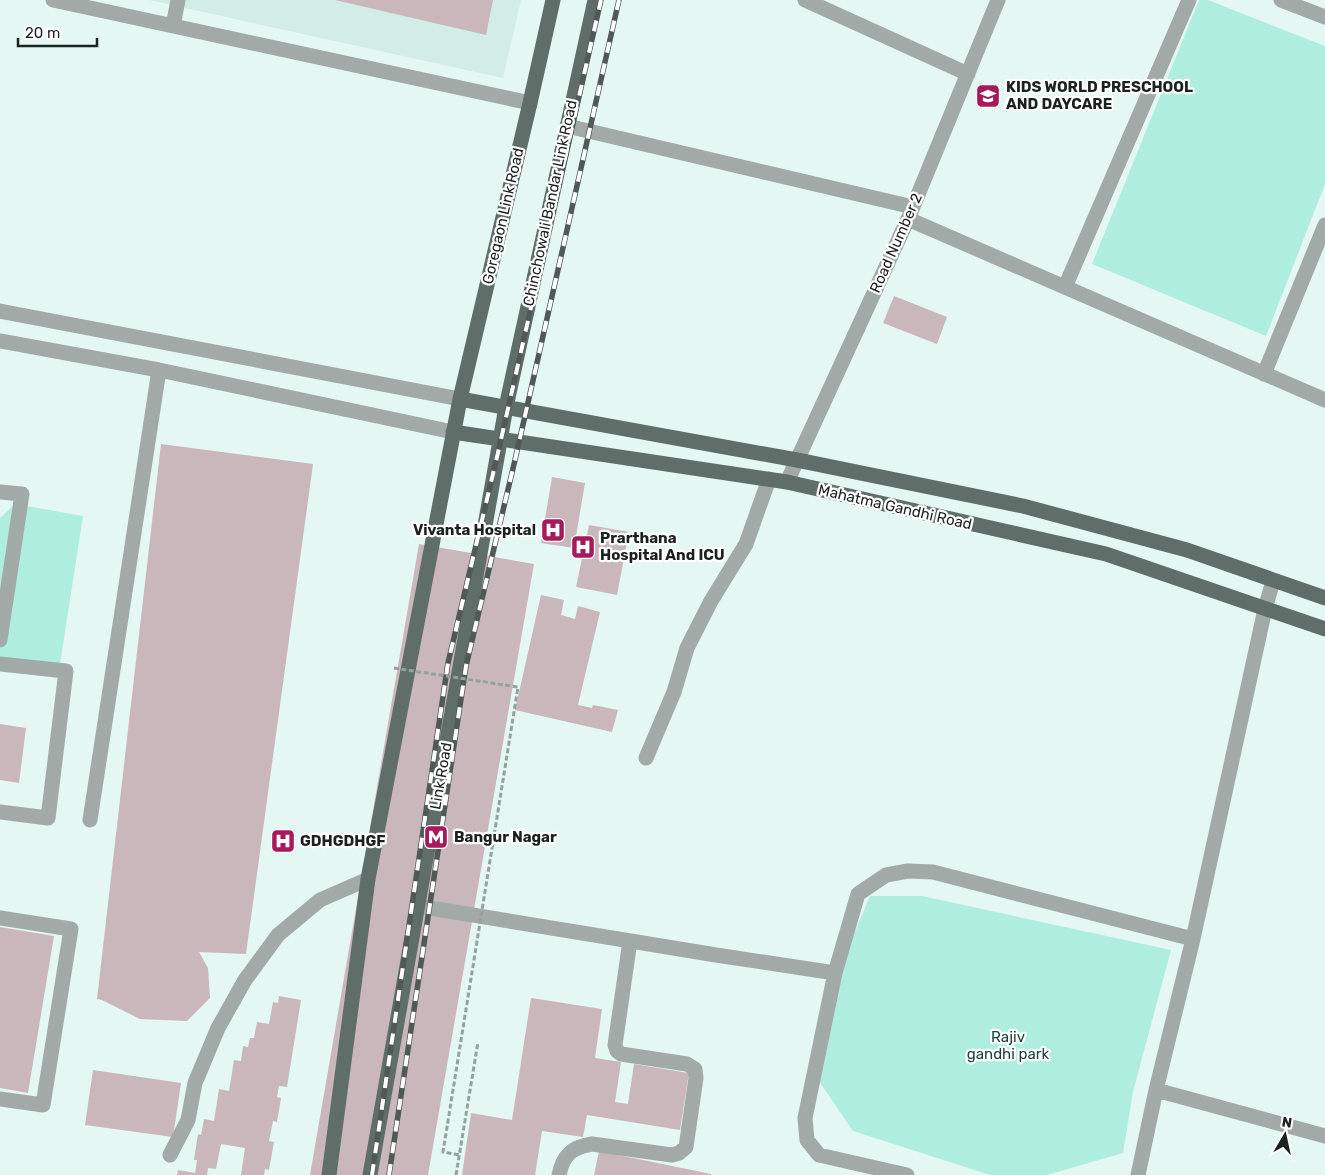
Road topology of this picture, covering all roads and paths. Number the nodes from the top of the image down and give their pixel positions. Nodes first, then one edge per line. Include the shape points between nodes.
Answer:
1 (53, 0) edge
2 (178, 0) edge
3 (553, 0) edge
4 (595, 0) edge
5 (804, 0) edge
6 (998, 0) edge
7 (1189, 0) edge
8 (1281, 0) edge
9 (1325, 17) edge
10 (173, 26) junction
11 (968, 74) junction
12 (530, 104) junction
13 (567, 126) junction
14 (910, 213) junction
15 (1325, 225) edge
16 (1066, 287) junction
17 (0, 311) edge
18 (0, 341) edge
19 (159, 370) junction
20 (1264, 374) junction
21 (460, 399) junction
22 (1325, 400) edge
23 (506, 407) junction
24 (453, 432) junction
25 (500, 439) junction
26 (797, 460) junction
27 (769, 480) junction
28 (788, 482) junction
29 (0, 492) edge
30 (1273, 580) junction
31 (1325, 598) edge
32 (1265, 609) junction
33 (1325, 629) edge
34 (0, 640) edge
35 (0, 664) edge
36 (394, 668) dead end
37 (646, 758) dead end
38 (0, 812) edge
39 (90, 820) dead end
40 (368, 879) junction
41 (418, 906) junction
42 (0, 918) edge
43 (1193, 939) junction
44 (630, 941) junction
45 (835, 972) junction
46 (478, 1042) dead end
47 (1156, 1090) junction
48 (0, 1100) edge
49 (1325, 1136) edge
50 (170, 1155) dead end
51 (460, 1155) junction
52 (328, 1175) edge
53 (370, 1175) edge
54 (456, 1175) edge
55 (559, 1175) edge
56 (907, 1175) edge
57 (1138, 1175) edge

1 - 10 street
2 - 10 street
3 - 12 main road, Goregaon Link Road
4 - 13 main road, Chinchowali Bandar Link Road
5 - 11 street
6 - 11 street, Road Number 2
7 - 16 street
8 - 9 street
10 - 12 street
11 - 14 street, Road Number 2
12 - 21 main road, Goregaon Link Road
13 - 14 street
13 - 23 main road, Chinchowali Bandar Link Road
14 - 16 street
14 - 26 street, Road Number 2
15 - 20 street
16 - 20 street
17 - 21 street
18 - 19 street
19 - 24 street
19 - 39 street
20 - 22 street
21 - 23 main road, Mahatma Gandhi Road
21 - 24 main road, Goregaon Link Road
23 - 25 main road, Link Road
23 - 26 main road, Mahatma Gandhi Road
24 - 25 main road, Mahatma Gandhi Road
24 - 40 main road
25 - 27 main road, Mahatma Gandhi Road
25 - 41 main road, Link Road
26 - 28 street, Road Number 2
26 - 30 main road, Mahatma Gandhi Road via 1023,506 1187,550
27 - 28 main road, Mahatma Gandhi Road
27 - 37 street via 746,544 687,648 674,692
28 - 32 main road, Mahatma Gandhi Road via 1106,554
29 - 34 street via 22,494
30 - 31 main road, Mahatma Gandhi Road
30 - 32 street
32 - 33 main road, Mahatma Gandhi Road
32 - 43 street
35 - 38 street via 66,672 48,818
36 - 51 path, bridge via 518,687 443,1152
40 - 50 street via 320,900 278,935 245,980 214,1038 195,1083 188,1120
40 - 52 main road
41 - 44 street
41 - 53 main road, Link Road
42 - 48 street via 71,929 43,1105
43 - 45 street via 933,872 908,872 886,875 858,894
43 - 47 street
44 - 45 street
44 - 55 street via 615,1045 622,1054 687,1064 695,1069 686,1147 672,1155 592,1144 579,1146 568,1154 560,1166
45 - 56 street via 805,1118 807,1140 819,1155
46 - 51 path
47 - 49 street
47 - 57 street
51 - 54 path

